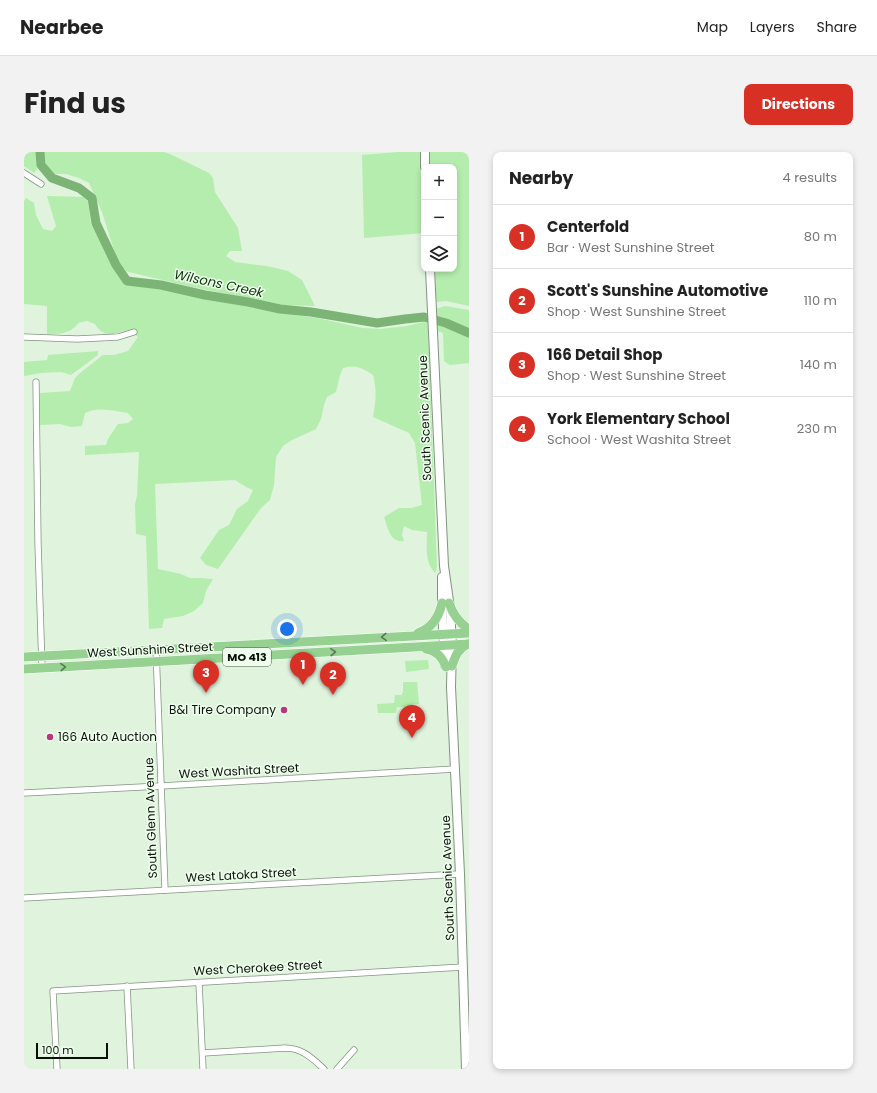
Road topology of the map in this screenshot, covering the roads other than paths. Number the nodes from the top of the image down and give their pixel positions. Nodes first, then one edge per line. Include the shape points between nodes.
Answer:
1 (425, 152) edge
2 (425, 164) edge
3 (24, 173) edge
4 (41, 184) dead end
5 (430, 272) edge
6 (134, 332) dead end
7 (24, 337) edge
8 (36, 382) dead end
9 (446, 603) junction
10 (469, 629) edge
11 (469, 632) edge
12 (447, 633) junction
13 (412, 635) junction
14 (469, 644) edge
15 (448, 646) junction
16 (420, 648) junction
17 (156, 649) junction
18 (24, 656) edge
19 (42, 656) junction
20 (156, 662) junction
21 (449, 666) junction
22 (42, 668) junction
23 (24, 669) edge
24 (455, 769) junction
25 (161, 786) junction
26 (24, 793) edge
27 (460, 874) junction
28 (165, 890) junction
29 (24, 898) edge
30 (463, 967) junction
31 (199, 983) junction
32 (127, 986) junction
33 (354, 1050) dead end
34 (202, 1053) junction
35 (57, 1069) edge
36 (131, 1069) edge
37 (203, 1069) edge
38 (324, 1069) edge
39 (337, 1069) edge
40 (466, 1069) edge

1 - 2 main road
3 - 4 street
5 - 9 main road, South Scenic Avenue via 444,566 442,580
6 - 7 street via 118,336 77,339
8 - 19 street
9 - 10 main road via 461,624
9 - 12 main road, South Scenic Avenue
9 - 13 main road via 434,623
11 - 12 main road, West Sunshine Street / MO 413
12 - 13 main road, West Sunshine Street / MO 413
12 - 15 main road, South Scenic Avenue
13 -> 17 main road, West Sunshine Street / MO 413
14 - 15 main road, West Sunshine Street / MO 413
14 - 21 main road via 463,646
15 - 16 main road, West Sunshine Street / MO 413
15 - 21 main road, South Scenic Avenue
20 -> 16 main road, West Sunshine Street / MO 413
16 - 21 main road via 436,652
17 - 19 main road, West Sunshine Street / MO 413
17 - 20 street, South Glenn Avenue
18 - 19 main road, West Sunshine Street / MO 413
19 - 22 street
22 -> 20 main road, West Sunshine Street / MO 413
20 - 25 street, South Glenn Avenue
21 - 24 main road, South Scenic Avenue
22 - 23 main road, West Sunshine Street / MO 413
24 - 25 street, West Washita Street
24 - 27 main road, South Scenic Avenue
25 - 26 street, West Washita Street
25 - 28 street, South Glenn Avenue
27 - 28 street, West Latoka Street
27 - 30 main road, South Scenic Avenue
28 - 29 street, West Latoka Street
30 - 31 street, West Cherokee Street
30 - 40 main road, South Scenic Avenue
31 - 32 street, West Cherokee Street
31 - 34 street
32 - 35 street, West Cherokee Street via 53,991
32 - 36 street
33 - 39 street
34 - 37 street
34 - 38 street via 293,1048 305,1053

